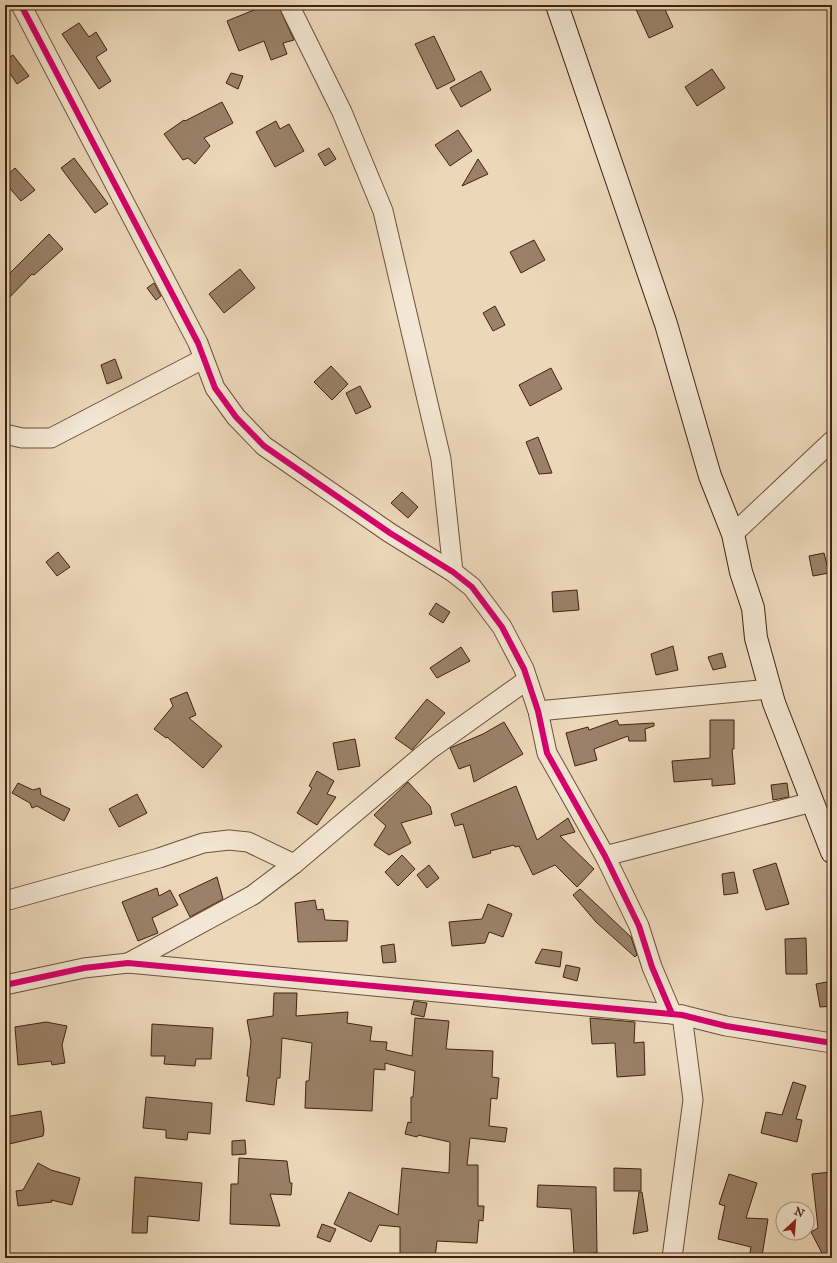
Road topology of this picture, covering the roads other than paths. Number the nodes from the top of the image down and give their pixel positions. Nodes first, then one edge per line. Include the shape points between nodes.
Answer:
1 (22, 5) edge
2 (290, 5) edge
3 (557, 5) edge
4 (204, 359) junction
5 (5, 434) edge
6 (832, 441) edge
7 (733, 534) junction
8 (453, 572) junction
9 (527, 680) junction
10 (770, 689) junction
11 (538, 711) junction
12 (812, 802) junction
13 (832, 852) edge
14 (605, 856) junction
15 (294, 864) junction
16 (5, 901) edge
17 (128, 963) junction
18 (5, 985) edge
19 (677, 1014) junction
20 (832, 1043) edge
21 (672, 1258) edge

1 - 4 street
2 - 8 street via 342,112 382,211 441,459
3 - 7 main road via 666,324 710,476
4 - 5 street via 51,438 22,438
4 - 8 street via 215,388 236,417 264,446 390,533
6 - 7 street
7 - 10 main road via 741,572 753,608 756,638
8 - 9 street via 472,587 502,627
9 - 11 street
9 - 15 street via 429,750
10 - 11 street
10 - 12 main road
11 - 14 street via 547,753
12 - 13 main road
12 - 14 street
14 - 19 street via 638,926 652,967
15 - 16 street via 248,842 229,840 203,843 159,858
15 - 17 street via 253,895
17 - 18 street via 84,968
17 - 19 street
19 - 20 street via 726,1026
19 - 21 street via 692,1100

